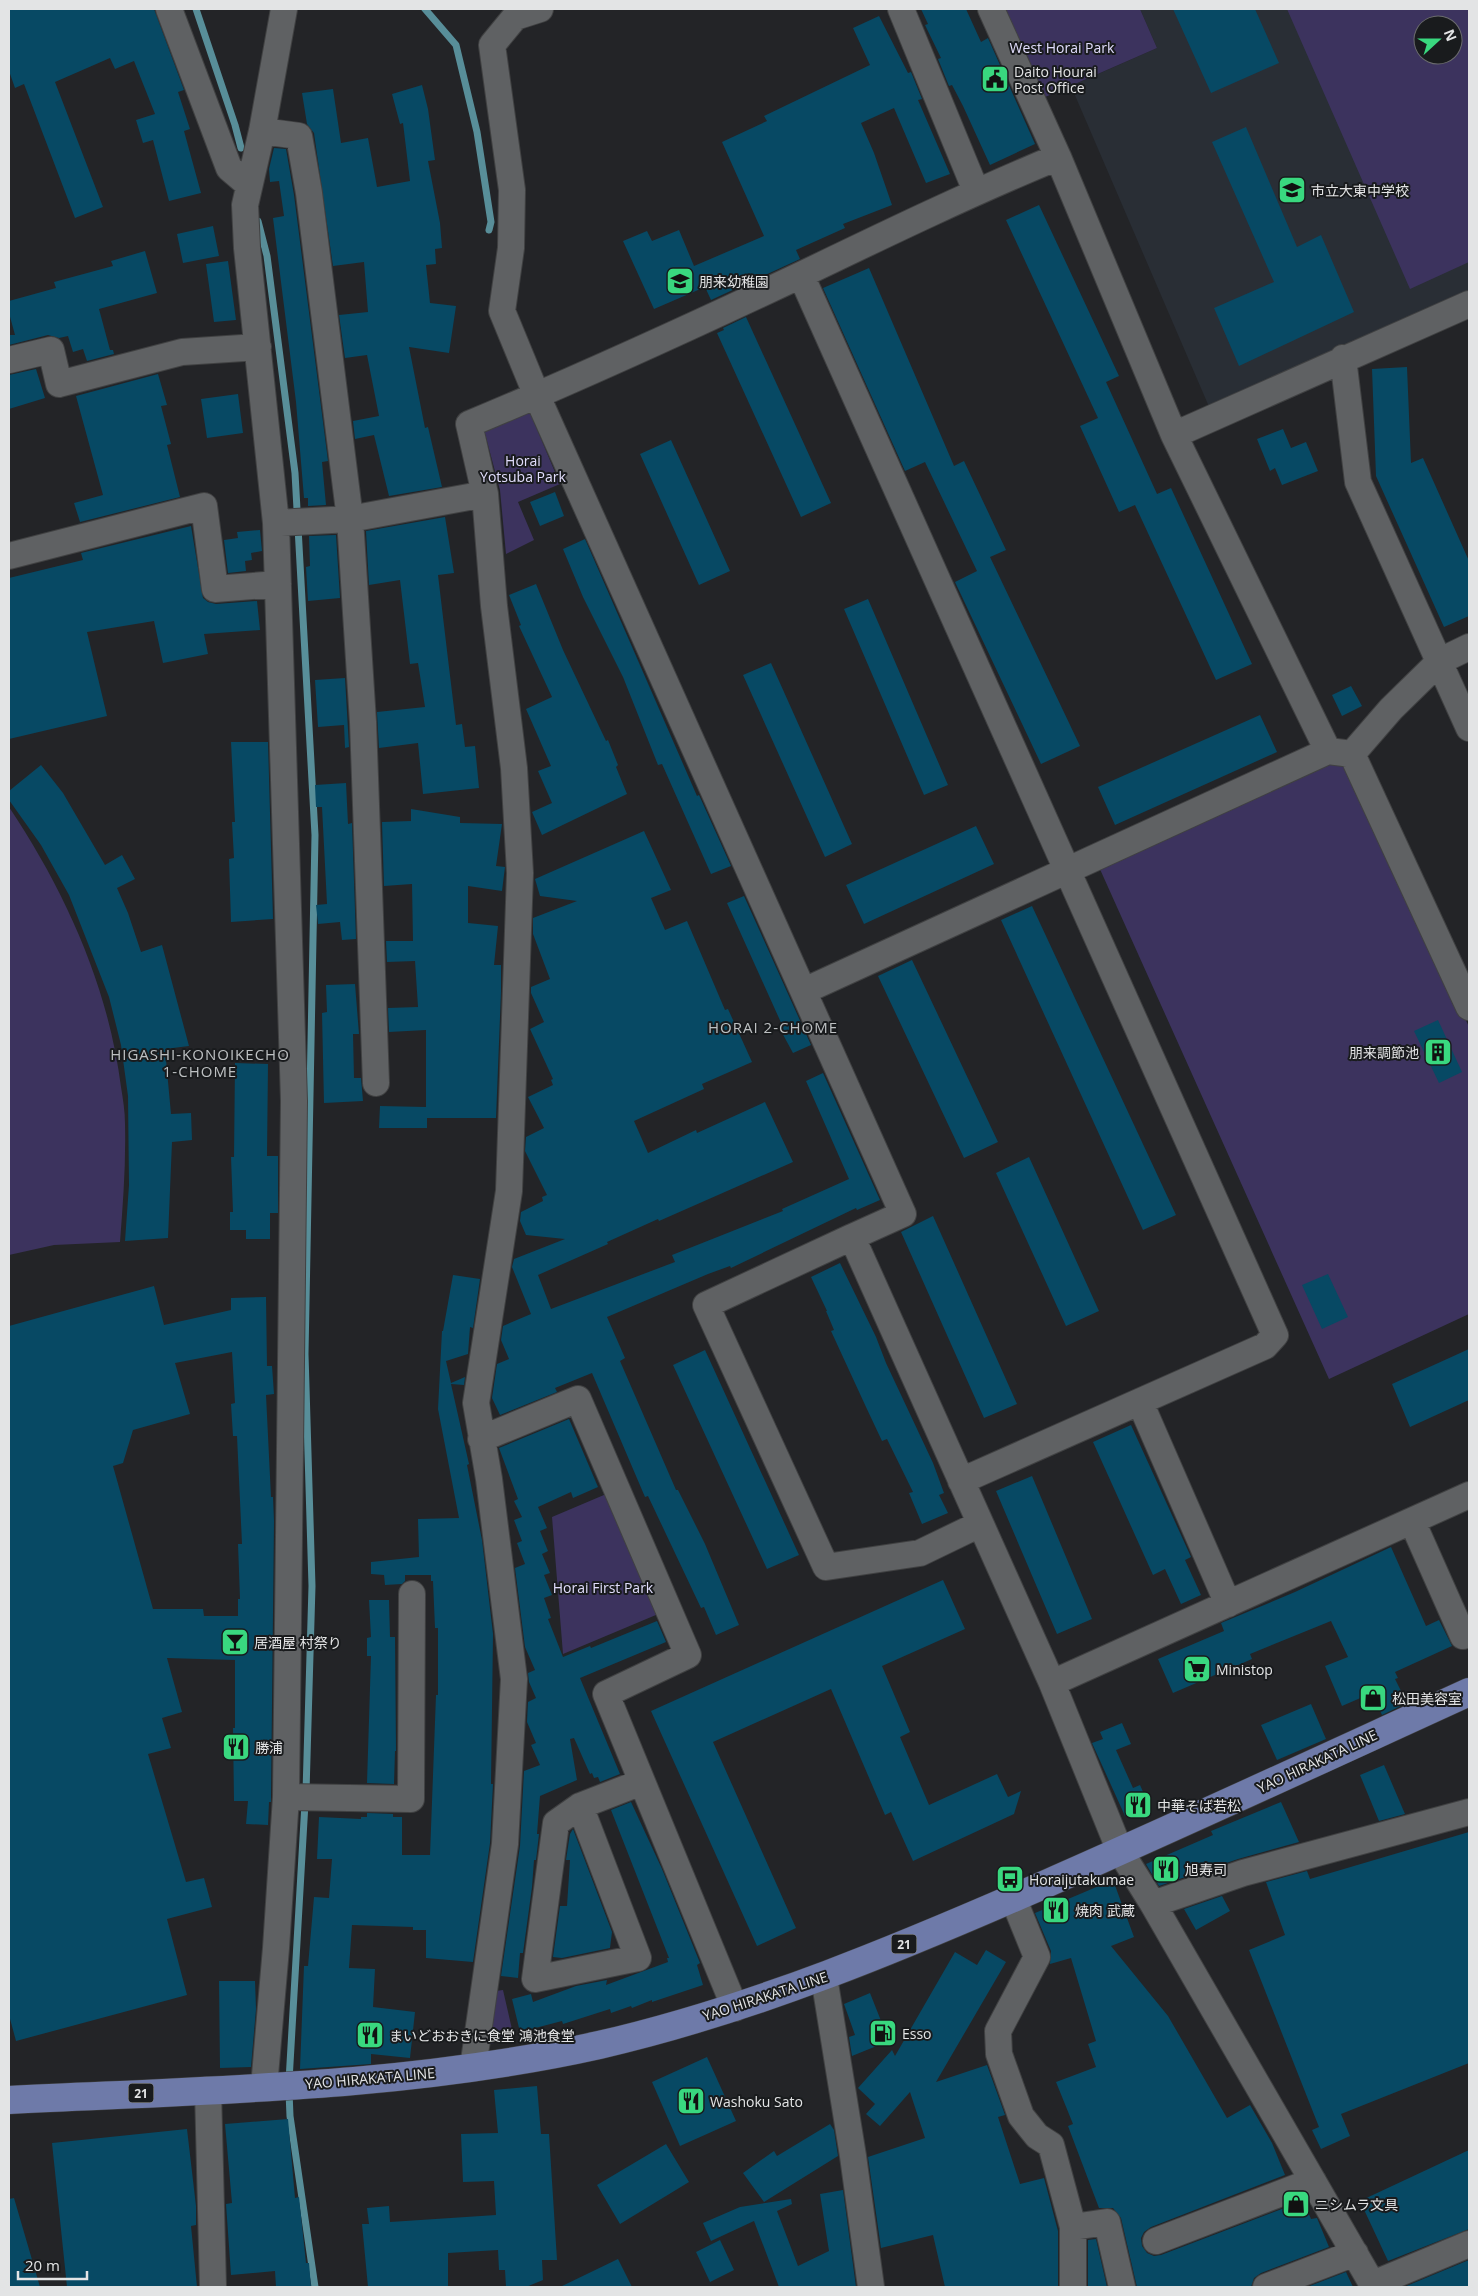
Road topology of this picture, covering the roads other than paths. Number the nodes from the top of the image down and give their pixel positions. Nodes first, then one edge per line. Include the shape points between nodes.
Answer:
1 (169, 9) edge
2 (284, 9) edge
3 (540, 9) edge
4 (901, 9) edge
5 (991, 9) edge
6 (262, 131) junction
7 (1058, 157) junction
8 (250, 185) junction
9 (976, 191) junction
10 (801, 275) junction
11 (1469, 304) edge
12 (258, 347) junction
13 (1344, 358) junction
14 (9, 360) edge
15 (537, 396) junction
16 (1174, 435) junction
17 (485, 494) junction
18 (350, 519) junction
19 (279, 522) junction
20 (9, 556) edge
21 (278, 584) junction
22 (1469, 647) edge
23 (1440, 661) junction
24 (1469, 728) edge
25 (1340, 753) junction
26 (1066, 870) junction
27 (804, 991) junction
28 (1469, 1007) edge
29 (376, 1083) dead end
30 (852, 1237) junction
31 (1140, 1402) junction
32 (481, 1440) junction
33 (961, 1481) junction
34 (1469, 1495) edge
35 (1412, 1521) junction
36 (980, 1524) junction
37 (412, 1594) dead end
38 (1228, 1604) junction
39 (1469, 1633) edge
40 (1052, 1683) junction
41 (1469, 1692) edge
42 (642, 1782) junction
43 (288, 1797) junction
44 (580, 1806) junction
45 (1469, 1812) edge
46 (1120, 1851) junction
47 (1014, 1898) junction
48 (1153, 1904) junction
49 (824, 1977) junction
50 (735, 2008) junction
51 (473, 2068) junction
52 (268, 2087) junction
53 (208, 2090) junction
54 (9, 2100) edge
55 (1313, 2181) junction
56 (1074, 2226) junction
57 (1156, 2241) dead end
58 (1469, 2244) edge
59 (1355, 2253) junction
60 (1373, 2286) edge
61 (213, 2287) edge
62 (871, 2287) edge
63 (1073, 2287) edge
64 (1122, 2287) edge
65 (1266, 2287) edge

1 - 8 street via 229,168
2 - 6 street
3 - 15 street via 515,17 492,46 512,190 511,248 502,311
4 - 9 street
5 - 7 street
6 - 8 street
6 - 18 street via 299,136
7 - 9 street
7 - 16 street
8 - 12 street via 245,205
9 - 10 street
10 - 15 street
10 - 26 street
11 - 13 street
12 - 14 street via 182,352 59,384 51,350
12 - 19 street
13 - 16 street
13 - 23 street via 1358,482
15 - 17 street via 469,424
15 - 27 street
16 - 25 street
17 - 18 street
17 - 32 street via 494,606 514,768 520,874 509,1191 476,1404
18 - 19 street
18 - 29 street via 363,722
19 - 21 street
20 - 21 street via 204,506 215,589
21 - 43 street via 294,1101
22 - 23 street
23 - 24 street
23 - 25 street
25 - 26 street
25 - 28 street
26 - 27 street
26 - 31 street via 1275,1336 1265,1346
27 - 30 street via 902,1214
30 - 33 street
30 - 36 street via 706,1305 826,1567 920,1553
31 - 33 street
31 - 38 street
32 - 42 street via 578,1399 688,1655 606,1694
32 - 51 street via 489,1479 514,1679 505,1844
33 - 36 street
34 - 35 street
35 - 38 street
35 - 39 street via 1463,1636
36 - 40 street
37 - 43 street via 412,1799
38 - 40 street
40 - 46 street
41 - 46 main road, YAO HIRAKATA LINE / 21
42 - 44 street
42 - 50 street
43 - 52 street
44 - 44 street via 556,1823 535,1979 638,1958
45 - 48 street via 1242,1873
46 - 47 main road, YAO HIRAKATA LINE / 21
46 - 48 street
47 - 49 main road, YAO HIRAKATA LINE / 21
47 - 56 street via 1037,1957 998,2031 999,2054 1021,2116 1037,2136 1050,2144
48 - 55 street
49 - 50 main road, YAO HIRAKATA LINE / 21
49 - 62 street
50 - 51 main road, YAO HIRAKATA LINE / 21 via 599,2045
51 - 52 main road, YAO HIRAKATA LINE / 21
52 - 53 main road, YAO HIRAKATA LINE / 21
53 - 54 main road, YAO HIRAKATA LINE / 21
53 - 61 street
55 - 57 street
55 - 59 street
56 - 63 street
56 - 64 street via 1107,2222
58 - 60 street
59 - 60 street
59 - 65 street

